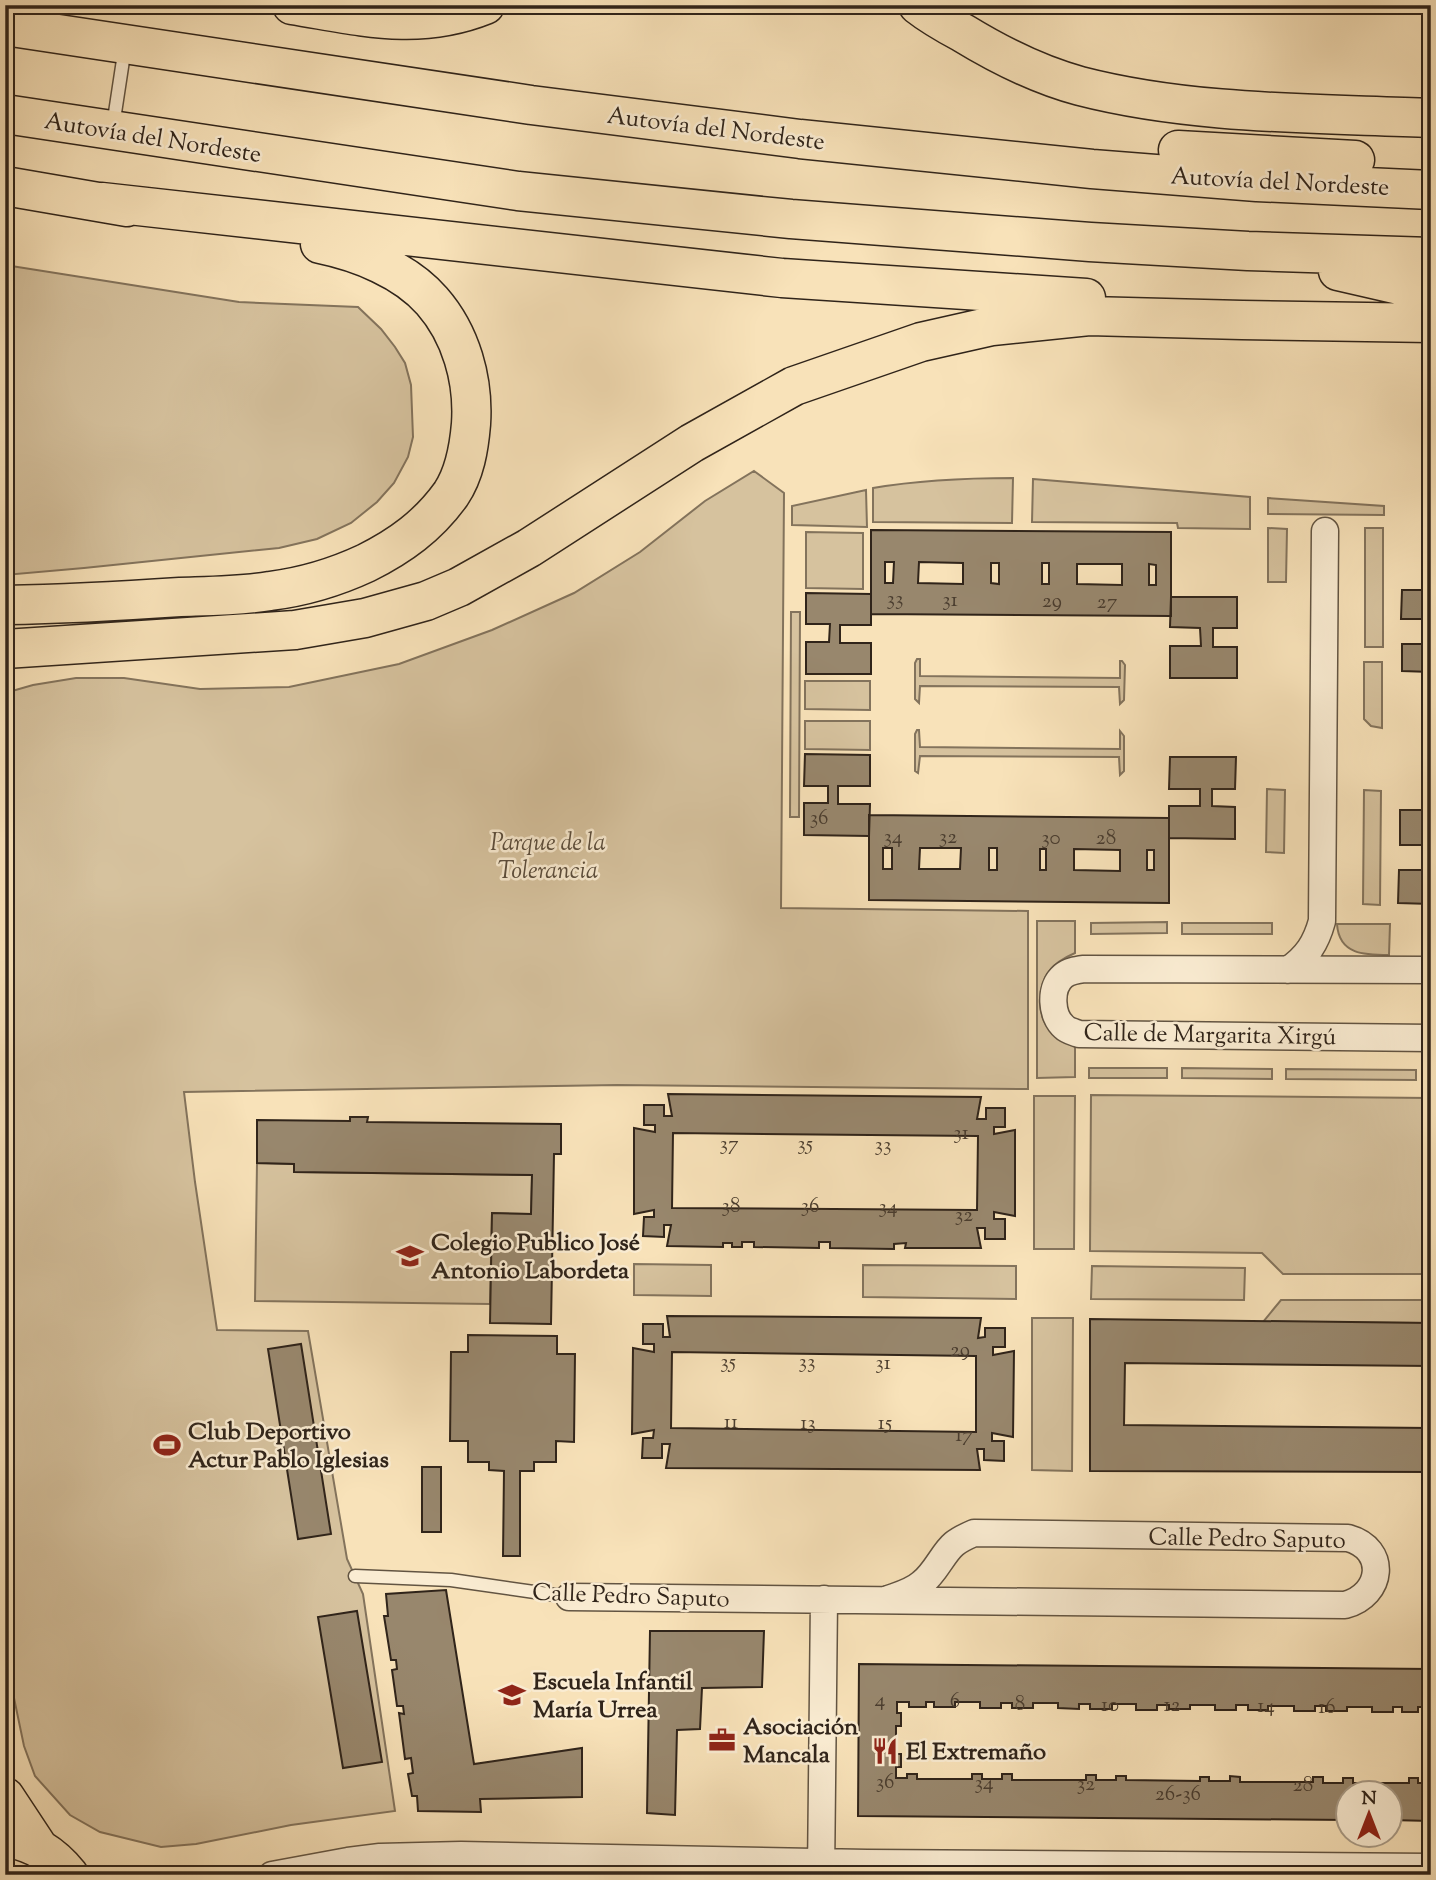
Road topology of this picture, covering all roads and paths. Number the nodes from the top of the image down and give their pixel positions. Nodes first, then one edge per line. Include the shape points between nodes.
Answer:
1 (292, 5) edge
2 (485, 5) edge
3 (918, 5) edge
4 (5, 26) edge
5 (126, 43) junction
6 (5, 114) edge
7 (1431, 118) edge
8 (112, 131) junction
9 (800, 139) junction
10 (1431, 164) edge
11 (5, 186) edge
12 (1431, 190) edge
13 (102, 202) junction
14 (1248, 251) junction
15 (1431, 257) edge
16 (1431, 286) edge
17 (1414, 322) edge
18 (1325, 531) dead end
19 (5, 605) edge
20 (5, 649) edge
21 (1322, 921) junction
22 (1288, 970) junction
23 (1367, 970) junction
24 (1431, 970) edge
25 (1431, 1038) edge
26 (944, 1559) junction
27 (355, 1576) dead end
28 (569, 1597) joint
29 (824, 1600) junction
30 (886, 1600) junction
31 (978, 1603) junction
32 (5, 1797) edge
33 (22, 1843) edge
34 (1431, 1867) edge
35 (822, 1868) edge
36 (69, 1875) edge
37 (272, 1875) edge

1 - 2 main road via 412,21 465,13
3 - 7 main road via 1035,70 1137,98 1258,110
4 - 5 main road, Autovía del Nordeste
5 - 8 lane
5 - 9 main road, Autovía del Nordeste via 531,105
6 - 8 main road, Autovía del Nordeste
8 - 14 main road, Autovía del Nordeste via 518,191 791,219
9 - 10 main road via 1095,146
9 - 12 main road, Autovía del Nordeste via 1092,169
11 - 13 main road
13 - 17 main road via 782,278 1246,306
13 - 19 main road via 326,246 375,261 410,282 432,301 462,349 472,411 465,464 452,492 430,520 398,547 316,582 269,592
14 - 15 main road, Autovía del Nordeste
14 - 16 main road via 1399,285
17 - 20 main road via 1089,316 992,326 921,342 794,386 692,443 529,548 426,601 295,630
18 - 21 street, Calle de Margarita Xirgú
21 - 22 street, Calle de Margarita Xirgú via 1311,949
21 - 23 street, Calle de Margarita Xirgú via 1337,953 1349,964
22 - 23 street, Calle de Margarita Xirgú
22 - 25 street, Calle de Margarita Xirgú via 1073,970 1057,984 1054,1007 1063,1026 1080,1034
23 - 24 street, Calle de Margarita Xirgú
26 - 30 street, Calle Pedro Saputo via 922,1584
26 - 31 street via 951,1585
26 - 31 street, Calle Pedro Saputo via 953,1544 974,1533 1348,1538 1369,1549 1376,1569 1371,1590 1345,1605
27 - 28 lane, Calle Pedro Saputo via 451,1580
28 - 29 street, Calle Pedro Saputo
29 - 30 street, Calle Pedro Saputo
29 - 35 street
30 - 31 street, Calle Pedro Saputo
32 - 33 main road
33 - 36 main road via 58,1862
34 - 35 street
35 - 37 street via 418,1855 348,1861

